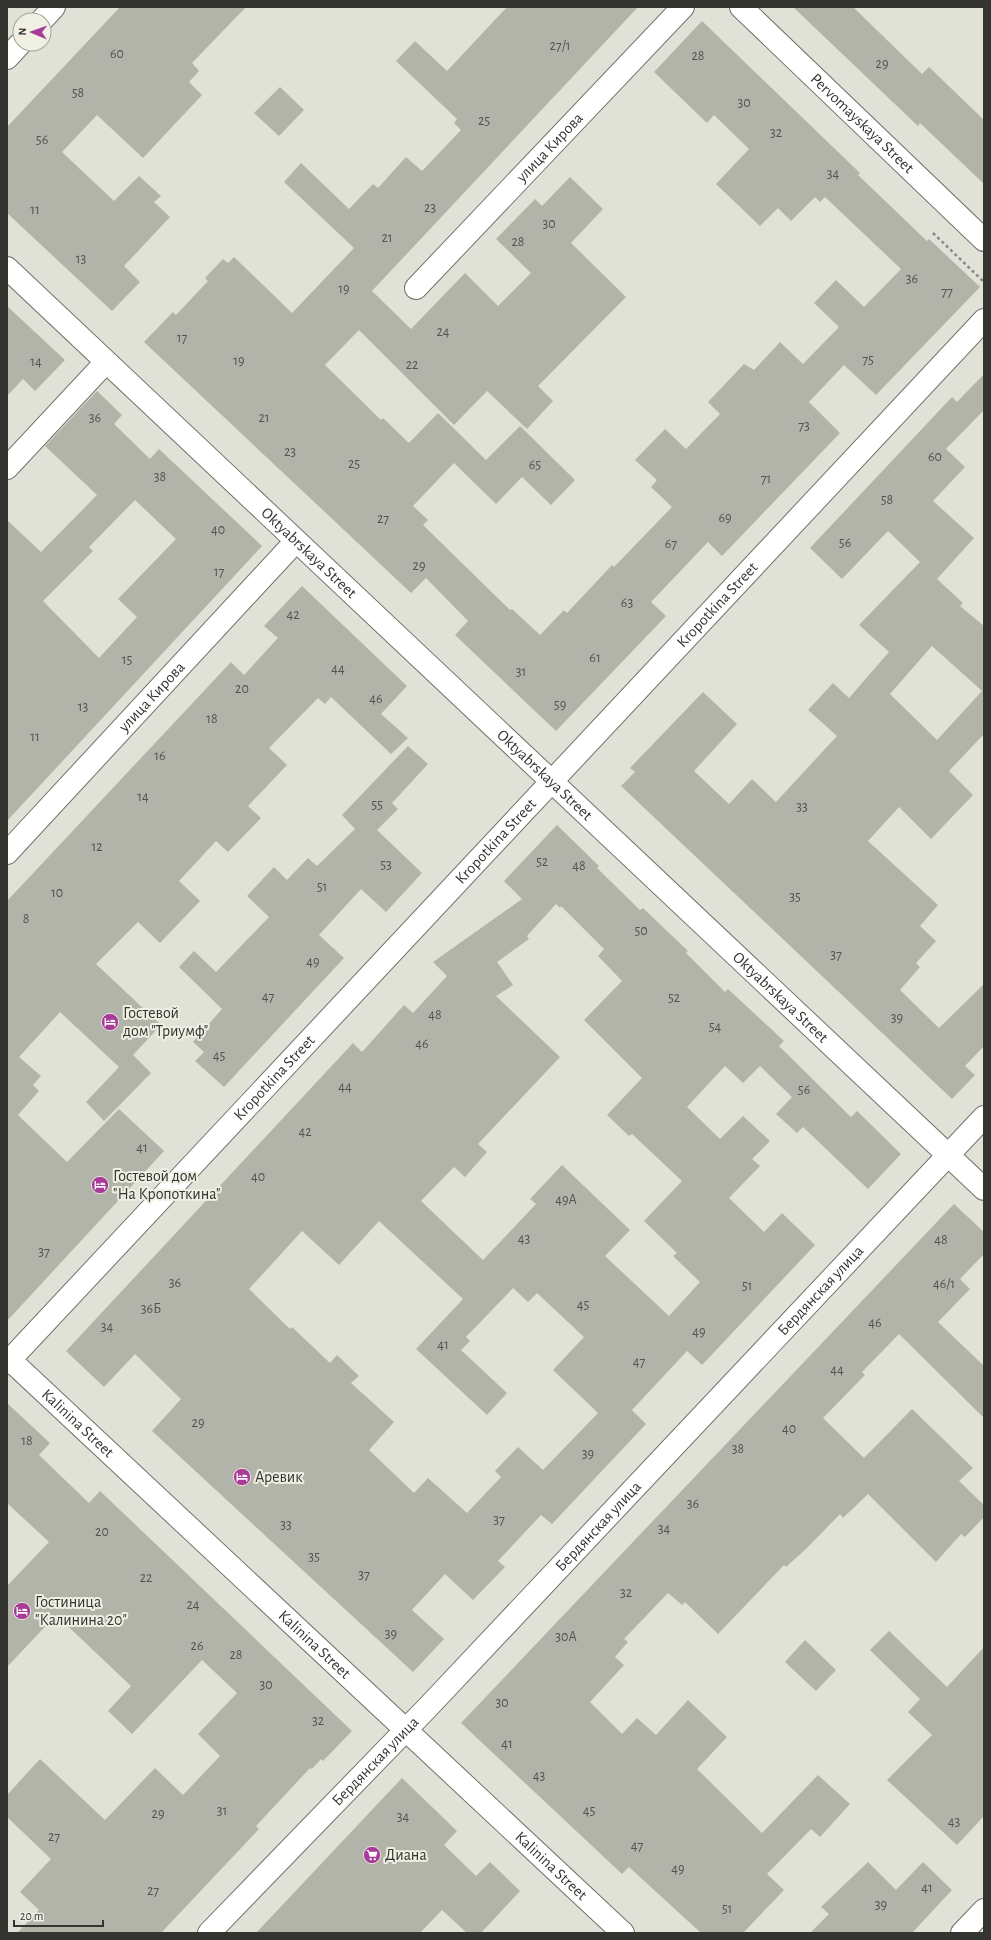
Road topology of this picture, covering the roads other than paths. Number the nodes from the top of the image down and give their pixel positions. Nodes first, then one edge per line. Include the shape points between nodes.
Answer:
1 (683, 7) edge
2 (741, 7) edge
3 (984, 240) edge
4 (7, 268) edge
5 (416, 288) dead end
6 (984, 320) edge
7 (106, 362) junction
8 (7, 468) edge
9 (296, 541) junction
10 (552, 781) junction
11 (7, 852) edge
12 (984, 1117) edge
13 (948, 1155) junction
14 (984, 1189) edge
15 (8, 1360) edge
16 (405, 1730) junction
17 (984, 1910) edge
18 (209, 1933) edge
19 (622, 1933) edge
20 (962, 1933) edge

1 - 5 street, улица Кирова
2 - 3 street, Pervomayskaya Street
4 - 7 street, Oktyabrskaya Street
6 - 10 street, Kropotkina Street
7 - 8 street
7 - 9 street, Oktyabrskaya Street
9 - 10 street, Oktyabrskaya Street
9 - 11 street, улица Кирова
10 - 13 street, Oktyabrskaya Street
10 - 15 street, Kropotkina Street
12 - 13 street, Бердянская улица
13 - 14 street, Oktyabrskaya Street
13 - 16 street, Бердянская улица
15 - 16 street, Kalinina Street
16 - 18 street, Бердянская улица
16 - 19 street, Kalinina Street
17 - 20 street

